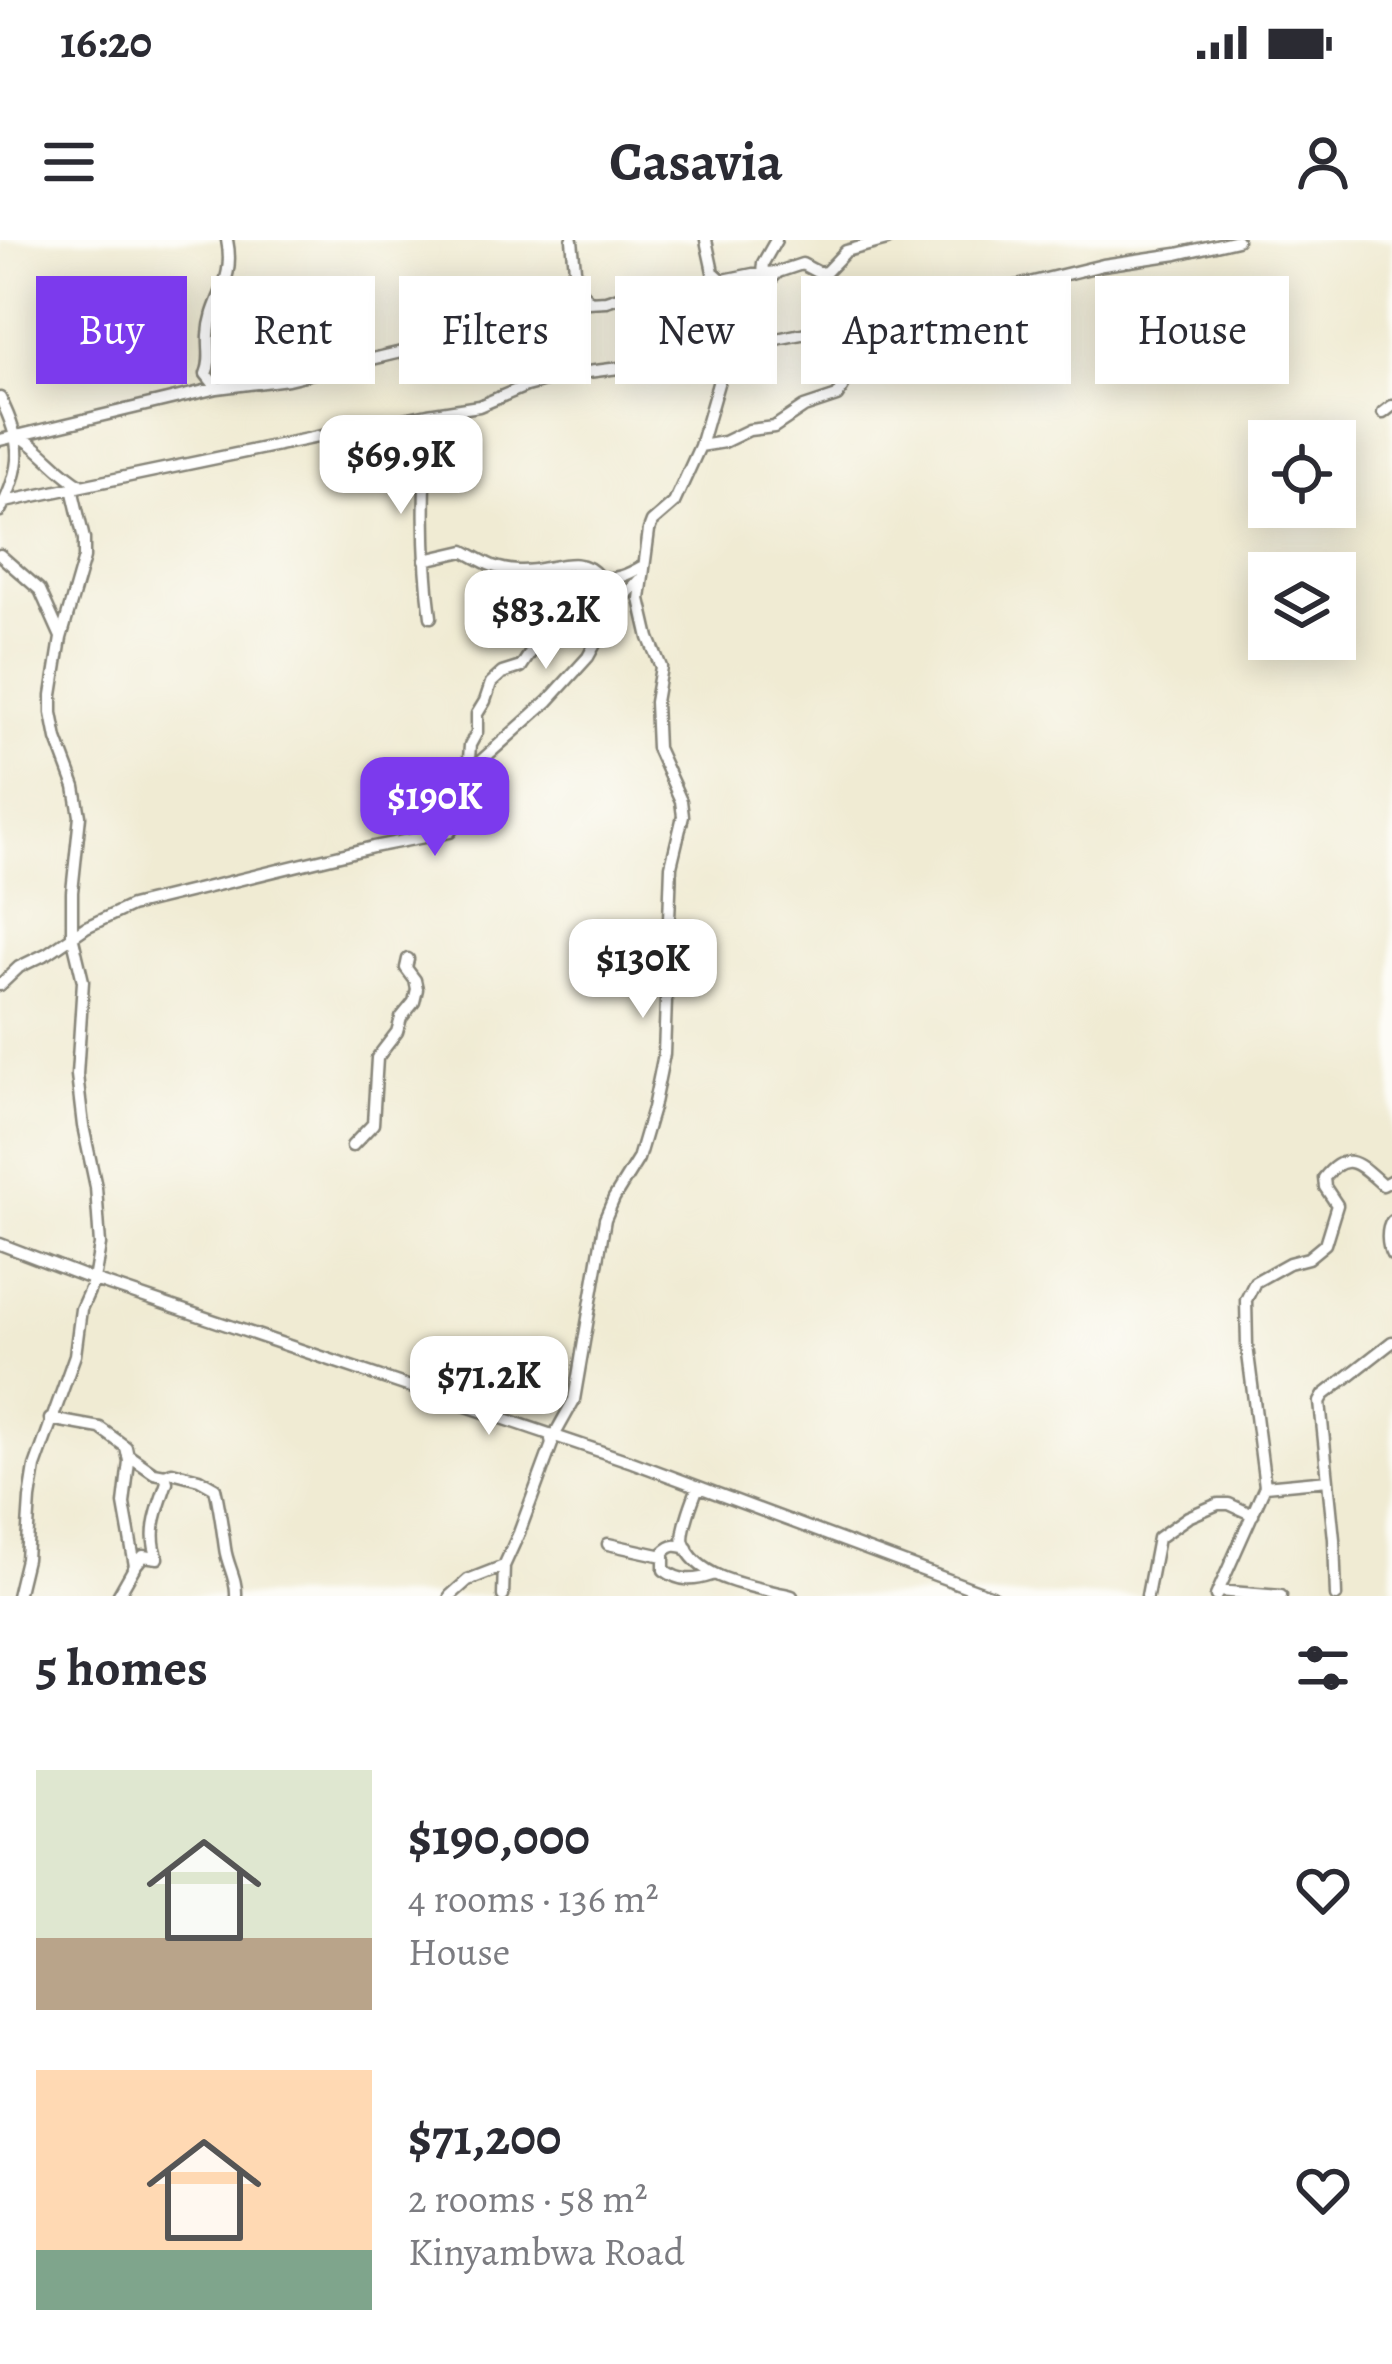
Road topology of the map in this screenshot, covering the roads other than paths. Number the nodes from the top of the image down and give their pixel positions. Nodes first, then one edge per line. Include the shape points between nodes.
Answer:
1 (227, 240) edge
2 (572, 240) edge
3 (706, 240) edge
4 (776, 240) edge
5 (887, 240) edge
6 (1237, 240) edge
7 (873, 241) edge
8 (778, 272) junction
9 (762, 273) junction
10 (576, 276) edge
11 (717, 276) edge
12 (744, 276) edge
13 (774, 276) edge
14 (1056, 276) edge
15 (399, 353) edge
16 (615, 368) edge
17 (206, 374) junction
18 (717, 384) edge
19 (844, 384) edge
20 (217, 388) junction
21 (190, 395) junction
22 (0, 398) edge
23 (428, 414) junction
24 (18, 435) junction
25 (0, 440) edge
26 (700, 446) junction
27 (87, 486) junction
28 (72, 488) junction
29 (2, 506) edge
30 (0, 555) edge
31 (425, 560) junction
32 (642, 571) junction
33 (617, 578) junction
34 (431, 617) dead end
35 (62, 638) junction
36 (468, 772) junction
37 (72, 935) junction
38 (408, 959) dead end
39 (0, 985) edge
40 (352, 1145) dead end
41 (1392, 1180) edge
42 (1392, 1221) edge
43 (0, 1244) edge
44 (1392, 1255) edge
45 (94, 1280) junction
46 (1392, 1342) edge
47 (1392, 1354) edge
48 (1369, 1361) junction
49 (50, 1419) junction
50 (552, 1435) junction
51 (128, 1455) junction
52 (165, 1475) junction
53 (1328, 1480) junction
54 (1265, 1486) junction
55 (698, 1487) junction
56 (1253, 1515) junction
57 (608, 1544) dead end
58 (687, 1548) junction
59 (663, 1556) junction
60 (135, 1566) junction
61 (504, 1566) junction
62 (712, 1575) junction
63 (1217, 1594) edge
64 (17, 1596) edge
65 (118, 1596) edge
66 (236, 1596) edge
67 (450, 1596) edge
68 (503, 1596) edge
69 (792, 1596) edge
70 (992, 1596) edge
71 (1148, 1596) edge
72 (1281, 1596) edge
73 (1336, 1596) edge

1 - 17 street via 232,263 208,334
2 - 10 street
3 - 11 street
4 - 9 street
5 - 7 street
6 - 14 street
7 - 8 street via 846,251 826,272 802,264
8 - 9 street
8 - 13 street
9 - 12 street
15 - 20 street
16 - 23 street
17 - 20 street
17 - 21 street
18 - 26 street
19 - 26 street via 837,396 774,427
20 - 21 street
21 - 24 street
22 - 24 street
23 - 27 street
23 - 31 street
24 - 25 street
24 - 27 street
24 - 29 street
26 - 32 street via 674,503 652,522
27 - 28 street
28 - 29 street
28 - 35 street via 85,552
30 - 35 street via 40,590
31 - 33 street via 464,551 494,568 584,564 599,577
31 - 34 street
32 - 33 street
32 - 36 street via 588,657
32 - 50 street via 643,616 661,667 656,748 683,816 671,866 664,1054 638,1159 605,1220 574,1400
33 - 36 street via 584,628 535,646 521,667 491,683
35 - 37 street via 52,713 80,816
36 - 37 street via 450,832 131,906
37 - 39 street
37 - 45 street via 83,981 77,1075 100,1232
38 - 40 street via 414,1002 377,1058 374,1124
41 - 54 street via 1383,1185 1367,1168 1338,1163 1324,1178 1337,1205 1325,1244 1250,1289 1247,1346
42 - 44 street
43 - 45 street
45 - 49 street
45 - 50 street
46 - 48 street
47 - 48 street
48 - 53 street via 1321,1398
49 - 51 street via 100,1427
49 - 64 street via 32,1481
50 - 55 street
50 - 61 street
51 - 52 street
51 - 60 street via 124,1504
52 - 60 street via 154,1524 158,1558 143,1556
52 - 66 street via 214,1489
53 - 54 street
53 - 73 street
54 - 56 street
55 - 58 street via 683,1534
55 - 70 street
56 - 63 street
56 - 71 street via 1219,1504 1163,1532
57 - 59 street
58 - 59 street via 674,1545
58 - 62 street
59 - 62 street via 673,1577
60 - 65 street
61 - 67 street
61 - 68 street
62 - 69 street
63 - 72 street

